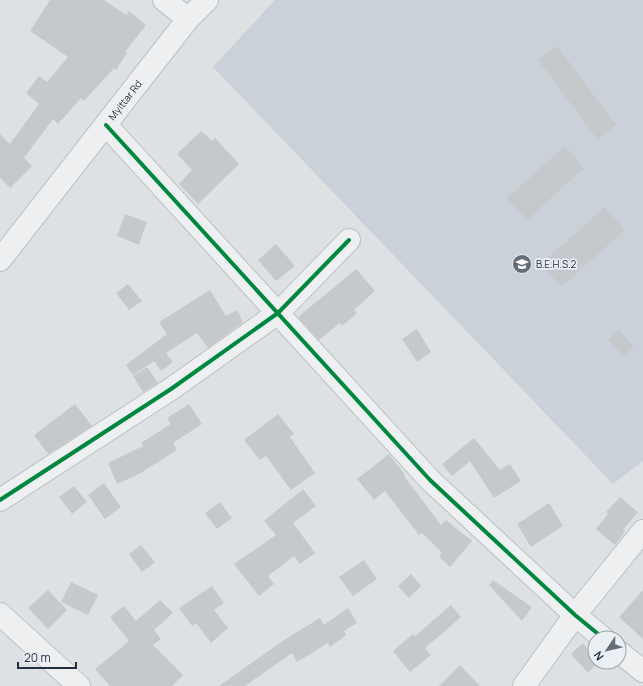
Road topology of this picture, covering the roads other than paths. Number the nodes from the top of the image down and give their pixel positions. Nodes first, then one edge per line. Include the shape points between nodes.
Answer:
1 (164, 0) edge
2 (207, 0) edge
3 (188, 20) junction
4 (106, 125) junction
5 (349, 240) dead end
6 (0, 260) edge
7 (278, 313) junction
8 (0, 500) edge
9 (643, 531) edge
10 (0, 614) edge
11 (575, 615) junction
12 (593, 630) edge
13 (627, 659) edge
14 (643, 672) edge
15 (79, 686) edge
16 (524, 686) edge

1 - 3 street
2 - 3 street, Myittar Rd
3 - 4 street, Myittar Rd
4 - 6 street, Myittar Rd
4 - 7 street
5 - 7 street
7 - 8 street via 171,389
7 - 11 street via 430,480
9 - 11 street
10 - 15 street
11 - 12 street
11 - 16 street
13 - 14 street

